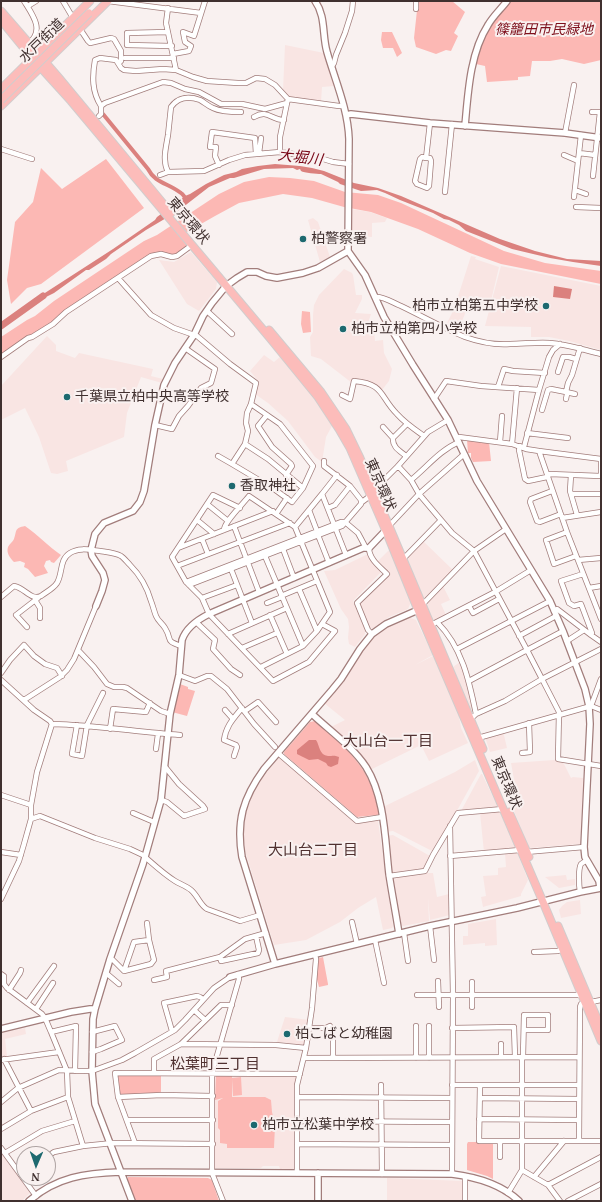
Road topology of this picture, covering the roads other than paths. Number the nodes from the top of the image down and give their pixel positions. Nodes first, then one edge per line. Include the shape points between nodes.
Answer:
1 (24, 1) edge
2 (36, 1) edge
3 (63, 1) edge
4 (90, 1) edge
5 (96, 1) edge
6 (102, 1) edge
7 (108, 1) edge
8 (205, 1) edge
9 (315, 1) edge
10 (353, 1) edge
11 (416, 1) edge
12 (507, 1) edge
13 (28, 6) junction
14 (168, 8) junction
15 (416, 9) dead end
16 (88, 12) junction
17 (201, 13) junction
18 (2, 17) edge
19 (73, 18) junction
20 (80, 28) junction
21 (168, 32) junction
22 (29, 43) junction
23 (172, 46) junction
24 (35, 56) junction
25 (174, 56) junction
26 (125, 58) dead end
27 (119, 64) junction
28 (43, 65) junction
29 (332, 66) junction
30 (176, 70) junction
31 (574, 85) dead end
32 (1, 89) edge
33 (1, 94) edge
34 (1, 100) edge
35 (288, 101) junction
36 (1, 106) edge
37 (101, 106) junction
38 (344, 106) junction
39 (241, 112) dead end
40 (592, 112) dead end
41 (346, 115) junction
42 (99, 116) dead end
43 (254, 117) dead end
44 (284, 120) junction
45 (430, 123) junction
46 (452, 124) junction
47 (464, 126) junction
48 (565, 133) junction
49 (581, 134) junction
50 (599, 137) edge
51 (261, 138) dead end
52 (1, 149) edge
53 (280, 152) junction
54 (579, 153) junction
55 (258, 154) junction
56 (564, 155) dead end
57 (595, 155) junction
58 (426, 158) junction
59 (32, 159) dead end
60 (578, 161) junction
61 (349, 164) junction
62 (219, 165) junction
63 (168, 172) junction
64 (160, 175) dead end
65 (593, 176) dead end
66 (575, 190) junction
67 (445, 192) dead end
68 (586, 194) dead end
69 (574, 197) dead end
70 (576, 207) dead end
71 (601, 208) edge
72 (176, 222) junction
73 (192, 245) junction
74 (348, 251) junction
75 (118, 278) junction
76 (228, 284) junction
77 (375, 297) junction
78 (206, 311) junction
79 (415, 328) dead end
80 (392, 329) junction
81 (232, 334) dead end
82 (194, 335) junction
83 (560, 344) junction
84 (186, 348) junction
85 (580, 348) junction
86 (601, 354) edge
87 (1, 357) edge
88 (576, 359) junction
89 (558, 372) dead end
90 (545, 373) junction
91 (498, 387) junction
92 (517, 388) junction
93 (538, 390) junction
94 (566, 392) junction
95 (575, 394) dead end
96 (342, 395) dead end
97 (566, 399) dead end
98 (434, 400) junction
99 (251, 404) junction
100 (542, 410) dead end
101 (267, 415) junction
102 (502, 416) dead end
103 (448, 420) junction
104 (407, 424) junction
105 (155, 425) junction
106 (382, 427) dead end
107 (527, 433) junction
108 (424, 436) junction
109 (393, 438) junction
110 (568, 438) dead end
111 (458, 440) junction
112 (500, 442) junction
113 (244, 444) junction
114 (512, 444) junction
115 (522, 447) junction
116 (538, 451) junction
117 (465, 455) junction
118 (218, 456) dead end
119 (406, 456) junction
120 (601, 460) edge
121 (324, 462) dead end
122 (232, 464) junction
123 (398, 466) junction
124 (286, 474) junction
125 (337, 475) junction
126 (571, 475) junction
127 (601, 476) edge
128 (547, 477) junction
129 (411, 480) junction
130 (350, 486) junction
131 (303, 488) junction
132 (552, 491) junction
133 (322, 494) junction
134 (372, 494) junction
135 (419, 494) junction
136 (571, 494) junction
137 (601, 494) edge
138 (287, 498) junction
139 (362, 502) junction
140 (207, 504) junction
141 (240, 508) junction
142 (328, 508) junction
143 (309, 510) junction
144 (601, 512) edge
145 (275, 513) junction
146 (577, 515) junction
147 (561, 516) junction
148 (197, 520) junction
149 (228, 521) junction
150 (440, 521) junction
151 (345, 522) junction
152 (290, 523) junction
153 (234, 526) junction
154 (335, 526) junction
155 (295, 527) junction
156 (388, 528) junction
157 (506, 529) junction
158 (224, 530) junction
159 (566, 532) junction
160 (318, 533) junction
161 (214, 534) junction
162 (202, 539) junction
163 (300, 540) junction
164 (240, 542) junction
165 (178, 548) junction
166 (368, 548) junction
167 (283, 549) junction
168 (91, 550) junction
169 (474, 551) junction
170 (208, 554) junction
171 (346, 555) junction
172 (265, 556) junction
173 (402, 558) junction
174 (577, 558) junction
175 (601, 558) edge
176 (247, 560) junction
177 (329, 563) junction
178 (177, 566) junction
179 (231, 569) junction
180 (312, 570) junction
181 (531, 570) junction
182 (583, 574) junction
183 (294, 578) junction
184 (317, 581) junction
185 (188, 583) junction
186 (237, 585) junction
187 (277, 585) junction
188 (601, 586) edge
189 (589, 588) junction
190 (299, 589) junction
191 (259, 592) junction
192 (495, 592) junction
193 (1, 597) edge
194 (282, 597) junction
195 (202, 598) junction
196 (37, 599) junction
197 (499, 599) junction
198 (243, 600) junction
199 (550, 601) junction
200 (267, 603) dead end
201 (96, 606) joint
202 (469, 606) junction
203 (420, 607) junction
204 (287, 608) junction
205 (555, 613) junction
206 (209, 614) junction
207 (270, 615) junction
208 (40, 618) dead end
209 (601, 619) edge
210 (511, 621) junction
211 (196, 622) junction
212 (252, 623) junction
213 (322, 624) junction
214 (434, 624) junction
215 (27, 627) dead end
216 (584, 630) junction
217 (317, 631) junction
218 (563, 631) junction
219 (277, 633) junction
220 (228, 634) junction
221 (372, 634) junction
222 (591, 635) junction
223 (519, 636) junction
224 (567, 641) junction
225 (601, 642) edge
226 (181, 646) junction
227 (303, 646) junction
228 (242, 648) junction
229 (601, 649) edge
230 (78, 650) junction
231 (457, 650) junction
232 (527, 650) junction
233 (287, 654) junction
234 (575, 662) junction
235 (261, 667) junction
236 (1, 673) edge
237 (179, 675) junction
238 (240, 675) dead end
239 (62, 676) junction
240 (542, 679) junction
241 (601, 679) edge
242 (1, 680) edge
243 (469, 681) junction
244 (103, 694) dead end
245 (24, 700) junction
246 (150, 703) junction
247 (590, 706) junction
248 (225, 710) dead end
249 (244, 710) junction
250 (601, 710) edge
251 (170, 714) junction
252 (312, 714) junction
253 (560, 715) junction
254 (473, 716) junction
255 (233, 719) junction
256 (276, 722) dead end
257 (529, 723) junction
258 (52, 724) junction
259 (77, 725) junction
260 (88, 725) junction
261 (110, 729) junction
262 (158, 734) junction
263 (168, 734) junction
264 (180, 735) dead end
265 (478, 738) junction
266 (156, 749) dead end
267 (277, 750) junction
268 (522, 753) dead end
269 (234, 756) dead end
270 (588, 764) junction
271 (601, 766) edge
272 (164, 768) junction
273 (1, 795) edge
274 (161, 800) junction
275 (31, 805) junction
276 (503, 809) junction
277 (31, 812) junction
278 (133, 813) dead end
279 (40, 816) junction
280 (382, 818) junction
281 (31, 819) junction
282 (154, 822) junction
283 (450, 826) junction
284 (584, 847) junction
285 (523, 851) junction
286 (1, 852) edge
287 (21, 855) junction
288 (450, 856) junction
289 (145, 857) junction
290 (587, 860) junction
291 (389, 876) junction
292 (601, 888) edge
293 (580, 892) junction
294 (1, 899) edge
295 (545, 901) junction
296 (260, 915) junction
297 (451, 921) junction
298 (352, 922) dead end
299 (147, 923) dead end
300 (430, 926) junction
301 (266, 933) junction
302 (401, 934) junction
303 (256, 936) junction
304 (149, 940) junction
305 (375, 940) junction
306 (357, 944) junction
307 (564, 948) junction
308 (534, 952) dead end
309 (315, 954) junction
310 (220, 957) junction
311 (110, 959) junction
312 (434, 960) dead end
313 (408, 962) dead end
314 (275, 964) junction
315 (54, 966) dead end
316 (21, 970) dead end
317 (124, 970) junction
318 (106, 973) junction
319 (1, 974) edge
320 (238, 974) junction
321 (230, 977) joint
322 (154, 980) dead end
323 (438, 981) dead end
324 (472, 982) dead end
325 (53, 983) dead end
326 (384, 983) dead end
327 (119, 984) dead end
328 (10, 990) junction
329 (417, 995) dead end
330 (438, 995) junction
331 (453, 995) junction
332 (472, 995) junction
333 (582, 995) junction
334 (203, 1000) junction
335 (601, 1000) edge
336 (587, 1002) junction
337 (27, 1003) junction
338 (232, 1005) junction
339 (472, 1006) dead end
340 (439, 1007) dead end
341 (36, 1009) junction
342 (95, 1009) junction
343 (194, 1010) junction
344 (45, 1018) junction
345 (205, 1020) junction
346 (330, 1026) dead end
347 (416, 1026) dead end
348 (429, 1026) dead end
349 (309, 1028) junction
350 (452, 1028) junction
351 (601, 1028) edge
352 (1, 1029) edge
353 (524, 1030) junction
354 (172, 1031) junction
355 (51, 1032) junction
356 (92, 1032) junction
357 (333, 1040) dead end
358 (601, 1041) edge
359 (181, 1044) junction
360 (221, 1044) junction
361 (501, 1044) dead end
362 (306, 1048) junction
363 (59, 1052) junction
364 (92, 1052) junction
365 (501, 1057) junction
366 (515, 1057) junction
367 (523, 1057) junction
368 (579, 1057) junction
369 (304, 1058) junction
370 (333, 1058) junction
371 (416, 1058) junction
372 (429, 1058) junction
373 (452, 1058) junction
374 (2, 1060) edge
375 (106, 1067) junction
376 (67, 1071) junction
377 (75, 1071) junction
378 (92, 1071) junction
379 (115, 1073) junction
380 (154, 1073) junction
381 (212, 1073) junction
382 (300, 1074) junction
383 (381, 1085) dead end
384 (452, 1085) junction
385 (480, 1085) junction
386 (522, 1085) junction
387 (579, 1085) junction
388 (18, 1088) junction
389 (68, 1096) junction
390 (213, 1096) junction
391 (118, 1097) junction
392 (297, 1097) junction
393 (381, 1098) junction
394 (452, 1098) junction
395 (480, 1098) junction
396 (522, 1098) junction
397 (580, 1099) junction
398 (1, 1102) edge
399 (31, 1111) junction
400 (479, 1119) junction
401 (127, 1120) junction
402 (213, 1120) junction
403 (522, 1120) junction
404 (579, 1120) junction
405 (75, 1121) junction
406 (297, 1121) junction
407 (381, 1121) junction
408 (452, 1122) junction
409 (1, 1129) edge
410 (500, 1141) junction
411 (522, 1141) junction
412 (564, 1141) junction
413 (580, 1141) junction
414 (601, 1141) edge
415 (110, 1143) junction
416 (135, 1143) junction
417 (213, 1144) junction
418 (297, 1144) junction
419 (381, 1144) junction
420 (452, 1145) junction
421 (83, 1146) junction
422 (1, 1148) edge
423 (56, 1152) edge
424 (5, 1154) junction
425 (500, 1157) dead end
426 (601, 1157) edge
427 (16, 1169) edge
428 (522, 1170) junction
429 (120, 1172) junction
430 (212, 1173) junction
431 (297, 1173) junction
432 (318, 1173) junction
433 (382, 1174) junction
434 (452, 1174) junction
435 (465, 1176) junction
436 (534, 1177) junction
437 (601, 1184) edge
438 (548, 1185) junction
439 (29, 1186) edge
440 (508, 1193) junction
441 (36, 1196) junction
442 (29, 1201) edge
443 (132, 1201) edge
444 (223, 1201) edge
445 (318, 1201) edge
446 (465, 1201) edge
447 (519, 1201) edge
448 (560, 1201) edge
449 (568, 1201) edge

1 - 13 street
2 - 13 street
3 - 19 street
4 - 19 highway
5 - 16 highway, 水戸街道
6 - 16 highway, 水戸街道
7 - 14 street
7 - 20 highway
8 - 17 street
9 - 29 street via 321,14
10 - 29 street via 345,33
11 - 15 street
12 - 47 street via 487,25 478,46
13 - 22 street via 37,28 34,38
14 - 17 street
14 - 21 street
16 - 33 highway, 水戸街道
16 - 34 highway, 水戸街道, bridge
17 - 25 street via 194,36 183,32 185,42 191,46 189,51
18 - 22 highway, 東京環状
18 - 24 highway, 東京環状
19 - 24 highway
20 - 27 street via 90,43 114,39 121,51
20 - 28 highway
21 - 23 street
21 - 23 street via 127,33 127,45
22 - 24 highway, 東京環状
23 - 25 street
24 - 28 highway, 東京環状
24 - 32 highway
25 - 26 street
25 - 30 street
27 - 30 street via 124,70
27 - 37 street via 112,59 95,60 92,82
28 - 36 highway
28 - 72 highway, 東京環状
29 - 38 street
30 - 35 street via 207,81 246,83 256,78 265,79 275,85
31 - 48 street
35 - 37 street via 265,109 242,104 221,104 199,92 163,82
35 - 38 street
35 - 44 street
37 - 42 street
38 - 41 street
39 - 63 street via 222,111 199,100 184,98 175,102 166,145 165,159
40 - 50 street via 600,112
41 - 45 street
41 - 61 street via 349,130
43 - 44 street via 266,114
44 - 53 street
45 - 46 street
45 - 58 street
46 - 47 street
46 - 67 street
47 - 48 street
48 - 49 street
49 - 50 street
49 - 54 street
50 - 57 street
51 - 55 street
52 - 59 street
53 - 55 street
53 - 61 street
54 - 57 street
54 - 60 street
55 - 62 street via 245,155
55 - 62 street via 255,138 212,132 210,147 216,147 215,156
56 - 60 street
57 - 65 street
58 - 58 street via 430,158 431,161 427,188 415,181 420,159
60 - 66 street
61 - 74 street
62 - 63 street via 204,171
63 - 64 street
66 - 68 street
66 - 69 street
70 - 71 street
72 - 73 highway, 東京環状
72 - 76 highway, 東京環状
73 - 75 street via 177,256 151,256
73 - 76 highway, 東京環状
74 - 76 street via 310,271 277,278 257,272 246,272
74 - 77 street via 365,275
75 - 82 street via 151,315 174,328
75 - 87 street via 66,312 54,324
76 - 78 street
76 - 134 highway, 東京環状 via 334,410 360,458
77 - 80 street
77 - 83 street via 388,300 452,332 476,340 496,344
78 - 81 street
78 - 82 street
79 - 80 street via 400,324
80 - 98 street
82 - 84 street
82 - 99 street via 256,383
83 - 85 street
83 - 90 street via 549,357
84 - 105 street via 175,363 163,388
84 - 105 street via 215,369 211,383 200,388 172,429
85 - 86 street
85 - 88 street
88 - 89 street via 563,357
88 - 94 street
90 - 91 street via 504,369
90 - 93 street
91 - 92 street
91 - 98 street via 446,381
92 - 93 street
92 - 114 street
93 - 107 street
94 - 95 street
94 - 97 street
94 - 100 street via 548,390
96 - 104 street via 350,399 354,381 377,387 392,410
98 - 103 street
99 - 101 street
99 - 113 street via 247,413 248,431
101 - 124 street via 258,426 272,447 292,465
101 - 131 street via 280,424 313,466
102 - 112 street
103 - 108 street
103 - 111 street
104 - 108 street
104 - 109 street
105 - 168 street via 140,502 128,514 104,523 96,532
106 - 109 street
107 - 110 street
107 - 115 street
108 - 119 street
109 - 119 street via 395,447
111 - 112 street via 459,437
111 - 117 street
111 - 129 street
112 - 114 street
113 - 122 street
113 - 124 street
114 - 115 street
115 - 116 street
115 - 128 street via 519,450 525,479 528,481
116 - 120 street
116 - 128 street
117 - 135 street
117 - 157 street via 477,481
118 - 122 street
119 - 123 street
120 - 127 street
121 - 125 street via 324,466
122 - 138 street
123 - 129 street
123 - 134 street
124 - 131 street
125 - 130 street
125 - 133 street
126 - 127 street
126 - 128 street via 550,474
126 - 136 street
128 - 132 street
129 - 135 street
130 - 139 street
130 - 142 street via 335,505
131 - 138 street via 292,502
132 - 147 street
132 - 147 street via 531,499 530,502 537,521
133 - 142 street
133 - 143 street
134 - 139 street
134 - 156 highway, 東京環状
135 - 150 street
135 - 156 street
136 - 137 street
136 - 146 street
138 - 145 street
139 - 151 street
140 - 141 street via 213,495
140 - 148 street
140 - 149 street
141 - 145 street via 249,496
141 - 149 street
142 - 154 street
143 - 155 street
143 - 160 street
144 - 146 street
145 - 152 street
145 - 153 street
146 - 147 street
147 - 159 street
148 - 161 street
148 - 165 street
149 - 158 street
150 - 169 street
150 - 173 street
151 - 154 street
151 - 166 street via 358,533
152 - 155 street
152 - 164 street
153 - 158 street
153 - 164 street
154 - 160 street
154 - 171 street
155 - 163 street
156 - 166 street
156 - 173 highway, 東京環状
156 - 203 highway, 東京環状
157 - 169 street
157 - 181 street
158 - 161 street
159 - 174 street
159 - 174 street via 546,540 554,564
160 - 163 street
160 - 177 street
161 - 162 street
162 - 165 street
162 - 170 street
163 - 167 street
163 - 176 street
163 - 180 street
164 - 170 street
164 - 176 street
165 - 178 street via 172,557
166 - 171 street
166 - 221 street via 374,561 387,574 357,603
167 - 172 street
167 - 183 street
168 - 196 street via 69,554 64,560 56,585
168 - 201 street via 105,580
168 - 226 street via 120,555 143,582 156,617 168,633 168,640
169 - 192 street
169 - 203 street
170 - 178 street
171 - 177 street
172 - 176 street
172 - 187 street
173 - 203 highway, 東京環状
174 - 175 street
174 - 182 street
176 - 179 street
176 - 185 street
176 - 191 street
177 - 180 street
178 - 185 street
179 - 185 street
179 - 186 street
180 - 183 street
180 - 184 street
181 - 192 street
181 - 199 street
182 - 189 street
182 - 222 street via 562,581 569,603 574,606 581,604
183 - 187 street
184 - 190 street
184 - 213 street via 330,612
185 - 195 street
186 - 195 street
186 - 198 street
187 - 191 street
187 - 194 street
188 - 189 street
189 - 209 street
190 - 194 street
190 - 217 street
191 - 198 street
192 - 197 street
192 - 202 street
193 - 196 street via 14,586
194 - 200 street
194 - 204 street
195 - 206 street
196 - 208 street
196 - 215 street via 16,615
197 - 202 street via 473,613
197 - 210 street
198 - 206 street
198 - 212 street
199 - 205 street
199 - 210 street
201 - 230 street
202 - 214 street
203 - 214 highway, 東京環状
203 - 221 street
203 - 276 highway, 東京環状
204 - 207 street
204 - 227 street
205 - 216 street via 557,609
205 - 218 street
205 - 223 street
206 - 211 street
206 - 220 street
207 - 212 street
207 - 219 street
210 - 223 street
210 - 231 street
211 - 226 street via 184,635
211 - 238 street via 215,640 213,649
212 - 220 street
213 - 217 street
213 - 235 street via 335,630 309,662 273,681
214 - 231 street via 445,631
214 - 254 highway, 東京環状
216 - 222 street
216 - 224 street
217 - 227 street
218 - 224 street
218 - 232 street
219 - 228 street
219 - 233 street
220 - 228 street
221 - 252 street via 341,679
222 - 225 street
223 - 232 street
224 - 234 street
226 - 237 street
227 - 233 street
228 - 235 street
229 - 234 street
230 - 239 street
230 - 246 street via 107,684 127,688
231 - 243 street
232 - 240 street
232 - 243 street
233 - 235 street
234 - 240 street
234 - 247 street
236 - 239 street via 24,645 48,666 57,668
237 - 249 street via 195,681 211,676 227,689
237 - 251 street
239 - 245 street
240 - 253 street
240 - 254 street
241 - 247 street
242 - 245 street
243 - 254 street
244 - 260 street
245 - 258 street
246 - 251 street
246 - 261 street via 146,712 113,710
247 - 250 street
247 - 253 street
247 - 270 street
248 - 255 street
249 - 255 street
249 - 256 street via 258,702
249 - 267 street
251 - 263 street
252 - 267 street
252 - 280 street via 354,752 366,767 378,793
253 - 257 street
253 - 270 street via 558,759
254 - 265 highway, 東京環状
255 - 269 street via 225,731 224,740 236,745
257 - 265 street
257 - 268 street via 530,752
258 - 259 street
258 - 275 street via 37,772
259 - 260 street
259 - 260 street via 72,754 82,756
260 - 261 street
261 - 262 street
262 - 263 street
262 - 266 street
263 - 264 street
263 - 272 street
265 - 285 highway, 東京環状
267 - 280 street via 357,821
267 - 296 street via 248,794 241,819 239,842
270 - 271 street
270 - 284 street
272 - 274 street
272 - 274 street via 205,809 184,816 168,802
273 - 275 street
274 - 282 street
275 - 277 street
276 - 283 street via 458,813
276 - 285 highway, 東京環状
277 - 279 street
277 - 281 street
278 - 282 street
279 - 281 street
279 - 289 street
280 - 291 street
281 - 287 street
282 - 289 street
283 - 288 street
283 - 291 street via 425,871
284 - 285 street
284 - 290 street
285 - 288 street
285 - 295 highway, 東京環状
286 - 287 street
287 - 294 street
288 - 297 street
289 - 296 street via 192,891 207,909 240,921
289 - 311 street
290 - 292 street
290 - 293 street via 580,866
291 - 302 street
292 - 293 street
293 - 295 street
295 - 297 street
295 - 307 highway, 東京環状
296 - 301 street
297 - 300 street
297 - 331 street
298 - 306 street
299 - 304 street
300 - 302 street
300 - 312 street
301 - 303 street
301 - 314 street
302 - 305 street
302 - 313 street
303 - 310 street via 245,939
303 - 310 street via 258,953 221,961
304 - 317 street via 134,942
304 - 317 street via 154,960 151,964
305 - 306 street
305 - 326 street
306 - 309 street
307 - 308 street via 558,951
307 - 333 highway, 東京環状
307 - 336 highway, 東京環状
309 - 314 street
309 - 349 street
310 - 322 street via 166,971 167,977
311 - 317 street
311 - 318 street
314 - 320 street
315 - 337 street
316 - 328 street
318 - 327 street
318 - 342 street
319 - 328 street via 4,976 5,986
320 - 321 street
320 - 338 street
321 - 334 street via 214,988
323 - 330 street
324 - 332 street
325 - 341 street
328 - 337 street
329 - 330 street
330 - 331 street
330 - 340 street
331 - 332 street
331 - 350 street
332 - 333 street
332 - 339 street
333 - 336 highway, 東京環状
334 - 343 street
334 - 354 street via 196,996 164,1003
335 - 336 street
336 - 351 highway, 東京環状
336 - 358 highway, 東京環状
336 - 368 street via 580,1007
337 - 341 street
338 - 345 street via 221,1005
338 - 360 street
341 - 344 street
342 - 344 street
342 - 356 street
343 - 345 street
343 - 354 street
344 - 352 street
344 - 355 street
345 - 359 street
346 - 349 street
347 - 371 street
348 - 372 street
349 - 362 street
350 - 366 street via 514,1027
350 - 373 street
353 - 353 street via 548,1030 548,1015 524,1015
353 - 367 street
354 - 375 street
355 - 363 street
355 - 377 street via 76,1026
356 - 364 street
356 - 364 street via 115,1026 122,1040
357 - 370 street
359 - 360 street
359 - 380 street via 154,1059
360 - 362 street
360 - 381 street
361 - 365 street
362 - 369 street
363 - 374 street
363 - 376 street
364 - 378 street
365 - 366 street
365 - 373 street
366 - 367 street
367 - 368 street
367 - 386 street
368 - 387 street
369 - 370 street
369 - 382 street
370 - 371 street
371 - 372 street
372 - 373 street
373 - 384 street
374 - 388 street
375 - 378 street
375 - 379 street
376 - 377 street
376 - 388 street via 59,1070
376 - 389 street
377 - 378 street
378 - 415 street via 95,1104
379 - 380 street
379 - 391 street
380 - 381 street
381 - 382 street
381 - 390 street
382 - 392 street
383 - 393 street
384 - 385 street
384 - 394 street
385 - 386 street
385 - 395 street
386 - 387 street
386 - 396 street
387 - 397 street
388 - 398 street
388 - 399 street
389 - 399 street
389 - 405 street
390 - 391 street
390 - 402 street
391 - 401 street
392 - 393 street
392 - 406 street
393 - 394 street
393 - 407 street
394 - 408 street
395 - 396 street
395 - 400 street
396 - 397 street
396 - 403 street
397 - 404 street
399 - 409 street
400 - 403 street
400 - 410 street via 479,1141
401 - 402 street
401 - 416 street
402 - 417 street
403 - 404 street
403 - 411 street
404 - 413 street
405 - 421 street
405 - 424 street via 42,1131
406 - 407 street
406 - 418 street
407 - 408 street
407 - 419 street
408 - 420 street
410 - 411 street
410 - 425 street
411 - 412 street
411 - 428 street
412 - 413 street
412 - 436 street
413 - 414 street
415 - 416 street
415 - 421 street
415 - 429 street
416 - 417 street
417 - 430 street
418 - 419 street
418 - 431 street
419 - 420 street
419 - 433 street
420 - 434 street
421 - 423 street
422 - 424 street
424 - 427 street
426 - 438 street
428 - 436 street
428 - 440 street
429 - 430 street
429 - 441 street via 77,1176 59,1182
429 - 443 street
430 - 431 street
430 - 444 street
431 - 432 street
432 - 433 street
432 - 445 street
433 - 434 street
434 - 435 street
435 - 440 street via 489,1183
435 - 446 street
436 - 438 street
437 - 449 street
438 - 448 street
439 - 441 street
440 - 447 street
441 - 442 street

